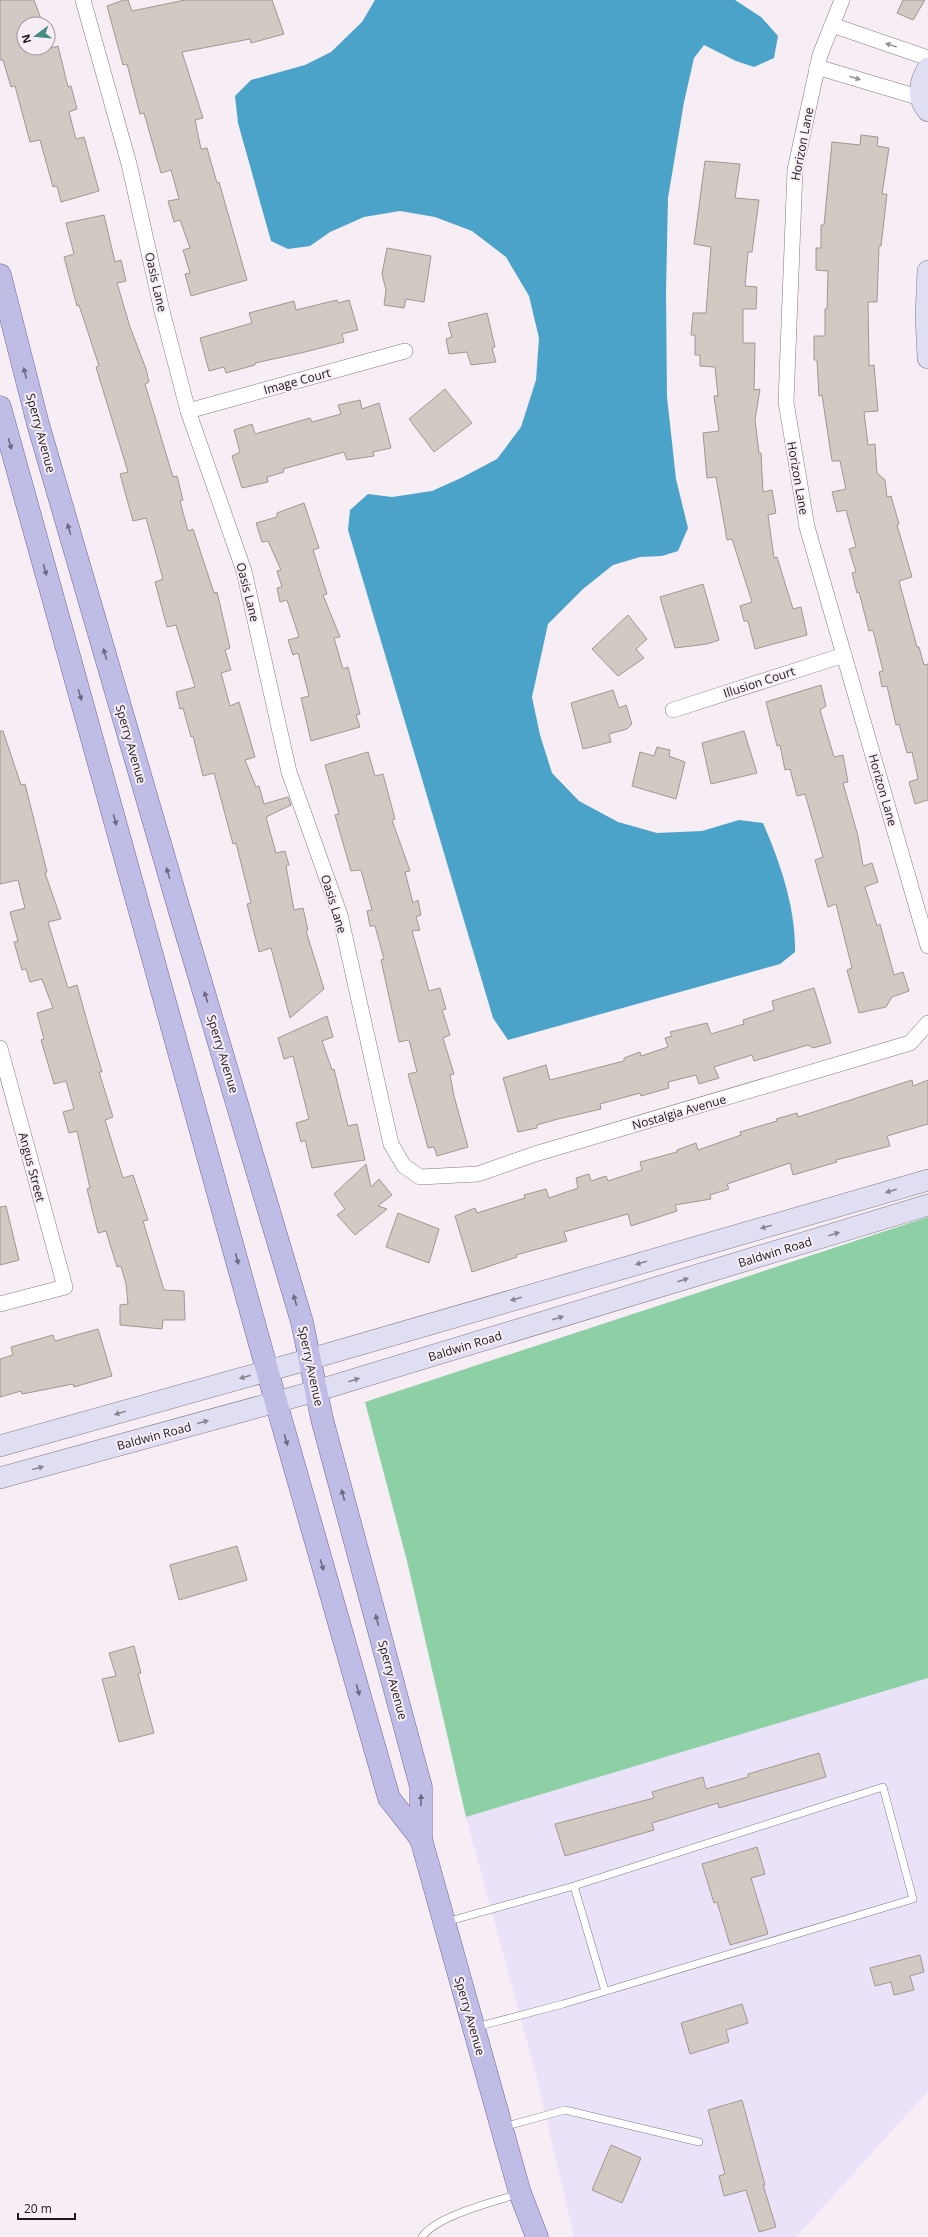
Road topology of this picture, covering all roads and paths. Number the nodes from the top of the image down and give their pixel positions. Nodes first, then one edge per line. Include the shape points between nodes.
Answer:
1 (83, 0) edge
2 (842, 0) edge
3 (832, 25) junction
4 (928, 58) edge
5 (817, 67) junction
6 (928, 68) edge
7 (924, 104) edge
8 (928, 270) edge
9 (0, 274) edge
10 (405, 351) dead end
11 (928, 358) edge
12 (0, 407) edge
13 (188, 411) junction
14 (844, 655) junction
15 (673, 710) dead end
16 (928, 946) edge
17 (928, 1022) edge
18 (0, 1048) edge
19 (420, 1177) joint
20 (928, 1180) edge
21 (928, 1206) edge
22 (0, 1304) edge
23 (310, 1359) junction
24 (268, 1371) junction
25 (316, 1391) junction
26 (276, 1402) junction
27 (0, 1446) edge
28 (0, 1478) edge
29 (421, 1839) junction
30 (574, 1886) junction
31 (444, 1923) junction
32 (605, 1991) junction
33 (474, 2028) junction
34 (502, 2127) junction
35 (699, 2142) dead end
36 (520, 2193) junction
37 (422, 2237) edge
38 (521, 2237) edge
39 (537, 2237) edge

1 - 13 street, Oasis Lane via 129,164 162,311
2 - 3 street, Horizon Lane
4 -> 3 street
3 - 5 street, Horizon Lane
5 -> 7 street
5 - 14 street, Horizon Lane via 795,170 786,402 807,527
6 - 7 main road via 920,87
8 - 11 main road
23 -> 9 main road, Sperry Avenue via 300,1314 38,424
10 - 13 street, Image Court
12 -> 24 main road, Sperry Avenue
13 - 19 street, Oasis Lane via 244,571 289,772 340,915 392,1144 404,1166
14 - 15 street, Illusion Court
14 - 16 street, Horizon Lane
17 - 19 street, Nostalgia Avenue via 910,1043 535,1154 478,1174
18 - 22 street, Angus Street via 65,1287
20 -> 23 main road
25 -> 21 main road, Baldwin Road
23 - 24 main road
23 - 25 main road, Sperry Avenue
24 - 26 main road, Sperry Avenue
24 -> 27 main road
25 - 26 main road, Baldwin Road
29 -> 25 main road, Sperry Avenue via 422,1788
28 -> 26 main road, Baldwin Road
26 -> 29 main road, Sperry Avenue via 388,1798
29 - 31 main road, Sperry Avenue
30 - 31 lane
30 - 32 lane
30 - 32 lane via 883,1787 913,1899
31 - 33 main road, Sperry Avenue
32 - 33 lane
33 - 34 main road, Sperry Avenue
34 - 35 lane via 564,2110
34 - 36 main road, Sperry Avenue
36 - 37 lane via 446,2219 432,2226
36 - 38 main road, Sperry Avenue
36 - 39 main road, Sperry Avenue

